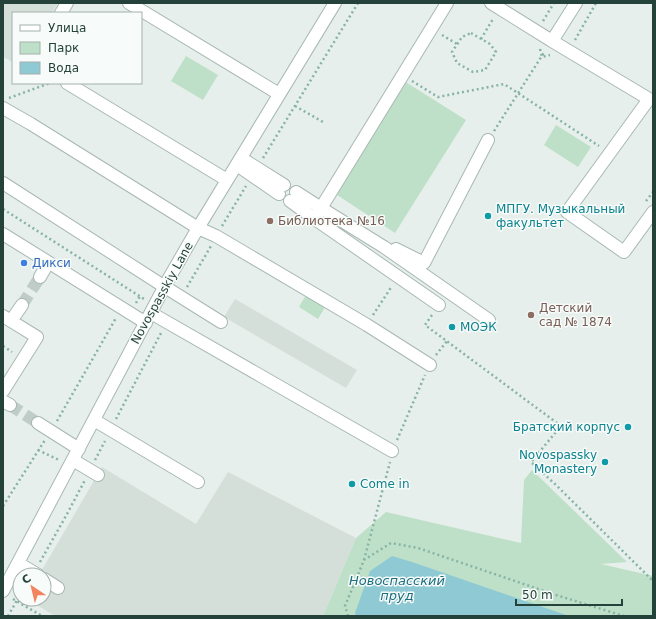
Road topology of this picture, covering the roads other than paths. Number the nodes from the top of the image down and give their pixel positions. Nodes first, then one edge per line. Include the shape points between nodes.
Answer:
1 (67, 3) edge
2 (129, 3) edge
3 (335, 3) edge
4 (447, 3) edge
5 (576, 3) edge
6 (495, 6) edge
7 (62, 12) edge
8 (552, 41) junction
9 (69, 84) edge
10 (279, 94) junction
11 (3, 108) edge
12 (488, 140) road end
13 (239, 161) junction
14 (227, 180) junction
15 (3, 183) edge
16 (281, 189) dead end
17 (321, 208) junction
18 (653, 212) edge
19 (315, 219) junction
20 (198, 228) junction
21 (3, 234) edge
22 (384, 248) junction
23 (48, 263) junction
24 (40, 277) tunnel mouth
25 (164, 287) junction
26 (22, 305) tunnel mouth
27 (439, 305) road end
28 (148, 318) junction
29 (7, 319) edge
30 (489, 320) dead end
31 (221, 322) dead end
32 (430, 365) road end
33 (3, 391) edge
34 (94, 420) junction
35 (38, 423) tunnel mouth
36 (79, 449) junction
37 (392, 451) dead end
38 (73, 460) junction
39 (98, 475) dead end
40 (198, 482) dead end
41 (18, 562) junction
42 (26, 567) edge
43 (52, 584) edge
44 (58, 588) dead end
45 (3, 591) edge

1 - 7 street
2 - 10 street
3 - 10 street, Novospasskiy Lane
4 - 17 street
5 - 8 street
6 - 8 street
8 - 18 street via 649,99 567,212 624,252
9 - 14 street
10 - 13 street, Novospasskiy Lane
11 - 20 street
12 - 22 street via 424,263 398,249
13 - 14 street, Novospasskiy Lane
13 - 16 street
14 - 20 street, Novospasskiy Lane
15 - 25 street
17 - 19 street
17 - 19 street via 293,197
17 - 22 street
19 - 27 street
20 - 25 street, Novospasskiy Lane
20 - 32 street via 216,236 367,325
21 - 23 street
22 - 30 street
23 - 24 street
23 - 28 street
25 - 28 street, Novospasskiy Lane
25 - 31 street
26 - 29 street
28 - 34 street, Novospasskiy Lane
28 - 37 street
29 - 33 street via 37,337
34 - 36 street, Novospasskiy Lane
34 - 40 street
35 - 36 street
36 - 38 street, Novospasskiy Lane
38 - 39 street
38 - 41 street, Novospasskiy Lane
41 - 42 street
41 - 45 street, Novospasskiy Lane
43 - 44 street

